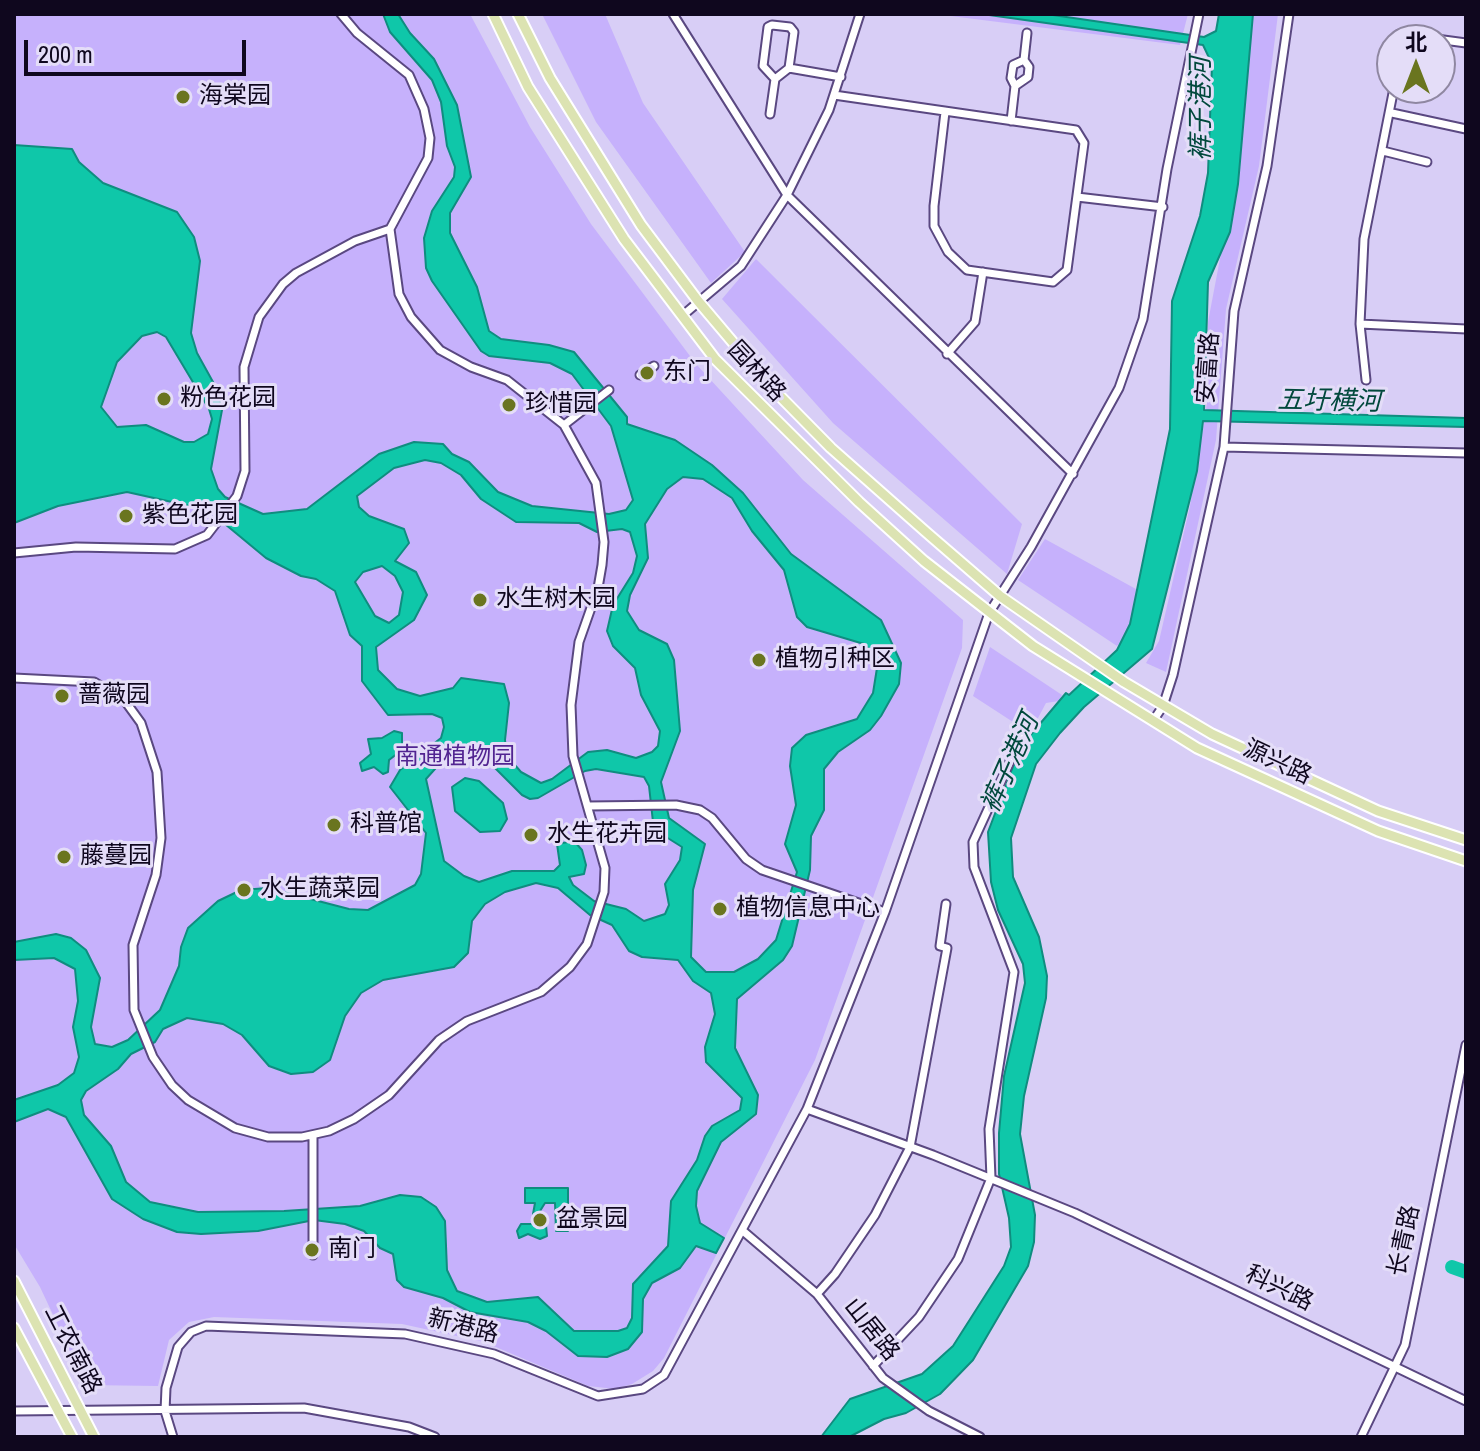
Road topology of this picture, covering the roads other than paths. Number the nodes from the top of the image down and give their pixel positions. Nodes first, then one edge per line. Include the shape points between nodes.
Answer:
1 (341, 14) edge
2 (493, 14) edge
3 (518, 14) edge
4 (673, 14) edge
5 (860, 14) edge
6 (1199, 14) edge
7 (1289, 14) edge
8 (1027, 33) dead end
9 (1024, 60) junction
10 (789, 68) junction
11 (841, 77) junction
12 (775, 79) junction
13 (1015, 86) junction
14 (834, 95) junction
15 (1393, 104) edge
16 (945, 112) junction
17 (1392, 113) junction
18 (770, 114) dead end
19 (1011, 121) junction
20 (1466, 129) edge
21 (1383, 151) junction
22 (1427, 162) dead end
23 (787, 195) junction
24 (1077, 197) junction
25 (1163, 207) junction
26 (390, 229) junction
27 (983, 272) junction
28 (698, 301) junction
29 (682, 316) junction
30 (1360, 324) junction
31 (1466, 329) edge
32 (947, 354) junction
33 (654, 366) dead end
34 (640, 375) dead end
35 (1366, 380) dead end
36 (607, 391) dead end
37 (564, 425) junction
38 (1224, 447) junction
39 (1466, 453) edge
40 (1073, 474) junction
41 (14, 553) edge
42 (1000, 596) junction
43 (989, 613) junction
44 (1086, 655) joint
45 (14, 678) edge
46 (1081, 678) joint
47 (1163, 706) junction
48 (1153, 721) junction
49 (1021, 737) dead end
50 (588, 806) junction
51 (1466, 840) edge
52 (1466, 861) edge
53 (946, 904) dead end
54 (885, 912) junction
55 (1466, 1045) edge
56 (807, 1109) junction
57 (313, 1136) junction
58 (910, 1147) junction
59 (995, 1180) junction
60 (743, 1231) junction
61 (313, 1255) dead end
62 (14, 1281) edge
63 (817, 1294) junction
64 (14, 1328) edge
65 (873, 1366) junction
66 (1394, 1367) junction
67 (1466, 1401) edge
68 (59, 1410) junction
69 (79, 1410) junction
70 (14, 1411) edge
71 (165, 1411) junction
72 (962, 1429) junction
73 (72, 1437) edge
74 (94, 1437) edge
75 (173, 1437) edge
76 (435, 1437) edge
77 (956, 1437) edge
78 (980, 1437) edge
79 (1361, 1437) edge

1 - 26 street via 409,75 424,109 428,158
2 - 29 main road, 园林路 via 528,87 573,159
3 - 28 main road, 园林路 via 550,78 641,225
4 - 23 street
5 - 11 street
6 - 25 street, 新港路
7 - 38 street, 安富路 via 1267,166 1234,311
8 - 9 street
9 - 13 street via 1013,65
9 - 13 street via 1028,77
10 - 11 street
10 - 12 street
10 - 12 street via 794,32 772,25 763,66
11 - 14 street
12 - 18 street
13 - 19 street
14 - 16 street
14 - 23 street
15 - 17 street
16 - 19 street
16 - 27 street via 934,226 948,252 967,270
17 - 20 street
17 - 21 street
19 - 24 street via 1076,130 1084,143
21 - 22 street
21 - 30 street via 1364,239
23 - 28 street via 741,266
23 - 32 street
24 - 25 street
24 - 27 street via 1067,270 1053,282
25 - 40 street, 新港路 via 1143,319 1119,388
26 - 37 street via 399,294 425,336 471,367 507,380
26 - 41 street via 296,273 259,317 244,367 247,451 237,496 207,535 175,549 76,547
27 - 32 street via 975,322
28 - 29 street
28 - 42 main road, 园林路 via 831,448
29 - 43 main road, 园林路 via 739,385 859,502
30 - 31 street
30 - 35 street
32 - 40 street
33 - 34 street
36 - 37 street
37 - 50 street via 587,461 600,503 604,542 598,588 579,642 574,678 573,756
38 - 39 street
38 - 47 street, 安富路
40 - 42 street, 新港路
42 - 43 street, 新港路
42 - 44 main road, 园林路
43 - 46 main road, 园林路
43 - 54 street, 新港路
44 - 47 main road, 源兴路
45 - 57 street via 94,682 125,701 144,731 157,772 161,828 156,875 133,945 132,992 151,1052 172,1085 219,1120 257,1135
46 - 48 main road, 源兴路
47 - 48 street, 安富路
47 - 51 main road, 源兴路 via 1378,811
48 - 52 main road, 源兴路 via 1197,748 1378,831
49 - 59 street via 973,842 974,867 1014,972 989,1129
50 - 54 street via 676,805 700,810 762,870
50 - 57 street via 604,859 602,898 582,952 541,992 459,1026 429,1049 383,1100
53 - 58 street via 940,946 947,948
54 - 56 street, 新港路
55 - 66 street, 长青路 via 1405,1345
56 - 58 street, 科兴路
56 - 60 street, 新港路
57 - 61 street
58 - 59 street, 科兴路
58 - 63 street via 875,1215
59 - 65 street via 958,1259 919,1317
59 - 66 street, 科兴路 via 1075,1213
60 - 63 street, 山居路
60 - 71 street, 新港路 via 664,1375 643,1389 598,1396 494,1354 405,1334 206,1326 191,1332 178,1347
62 - 69 main road, 工农南路
63 - 65 street, 山居路
64 - 68 main road, 工农南路
65 - 72 street, 山居路 via 929,1411
66 - 67 street, 科兴路
66 - 79 street, 长青路
68 - 69 street
68 - 70 street
68 - 73 main road, 工农南路
69 - 71 street
69 - 74 main road, 工农南路
71 - 75 street, 新港路
71 - 76 street via 304,1408 409,1427
72 - 77 street
72 - 78 street, 山居路

